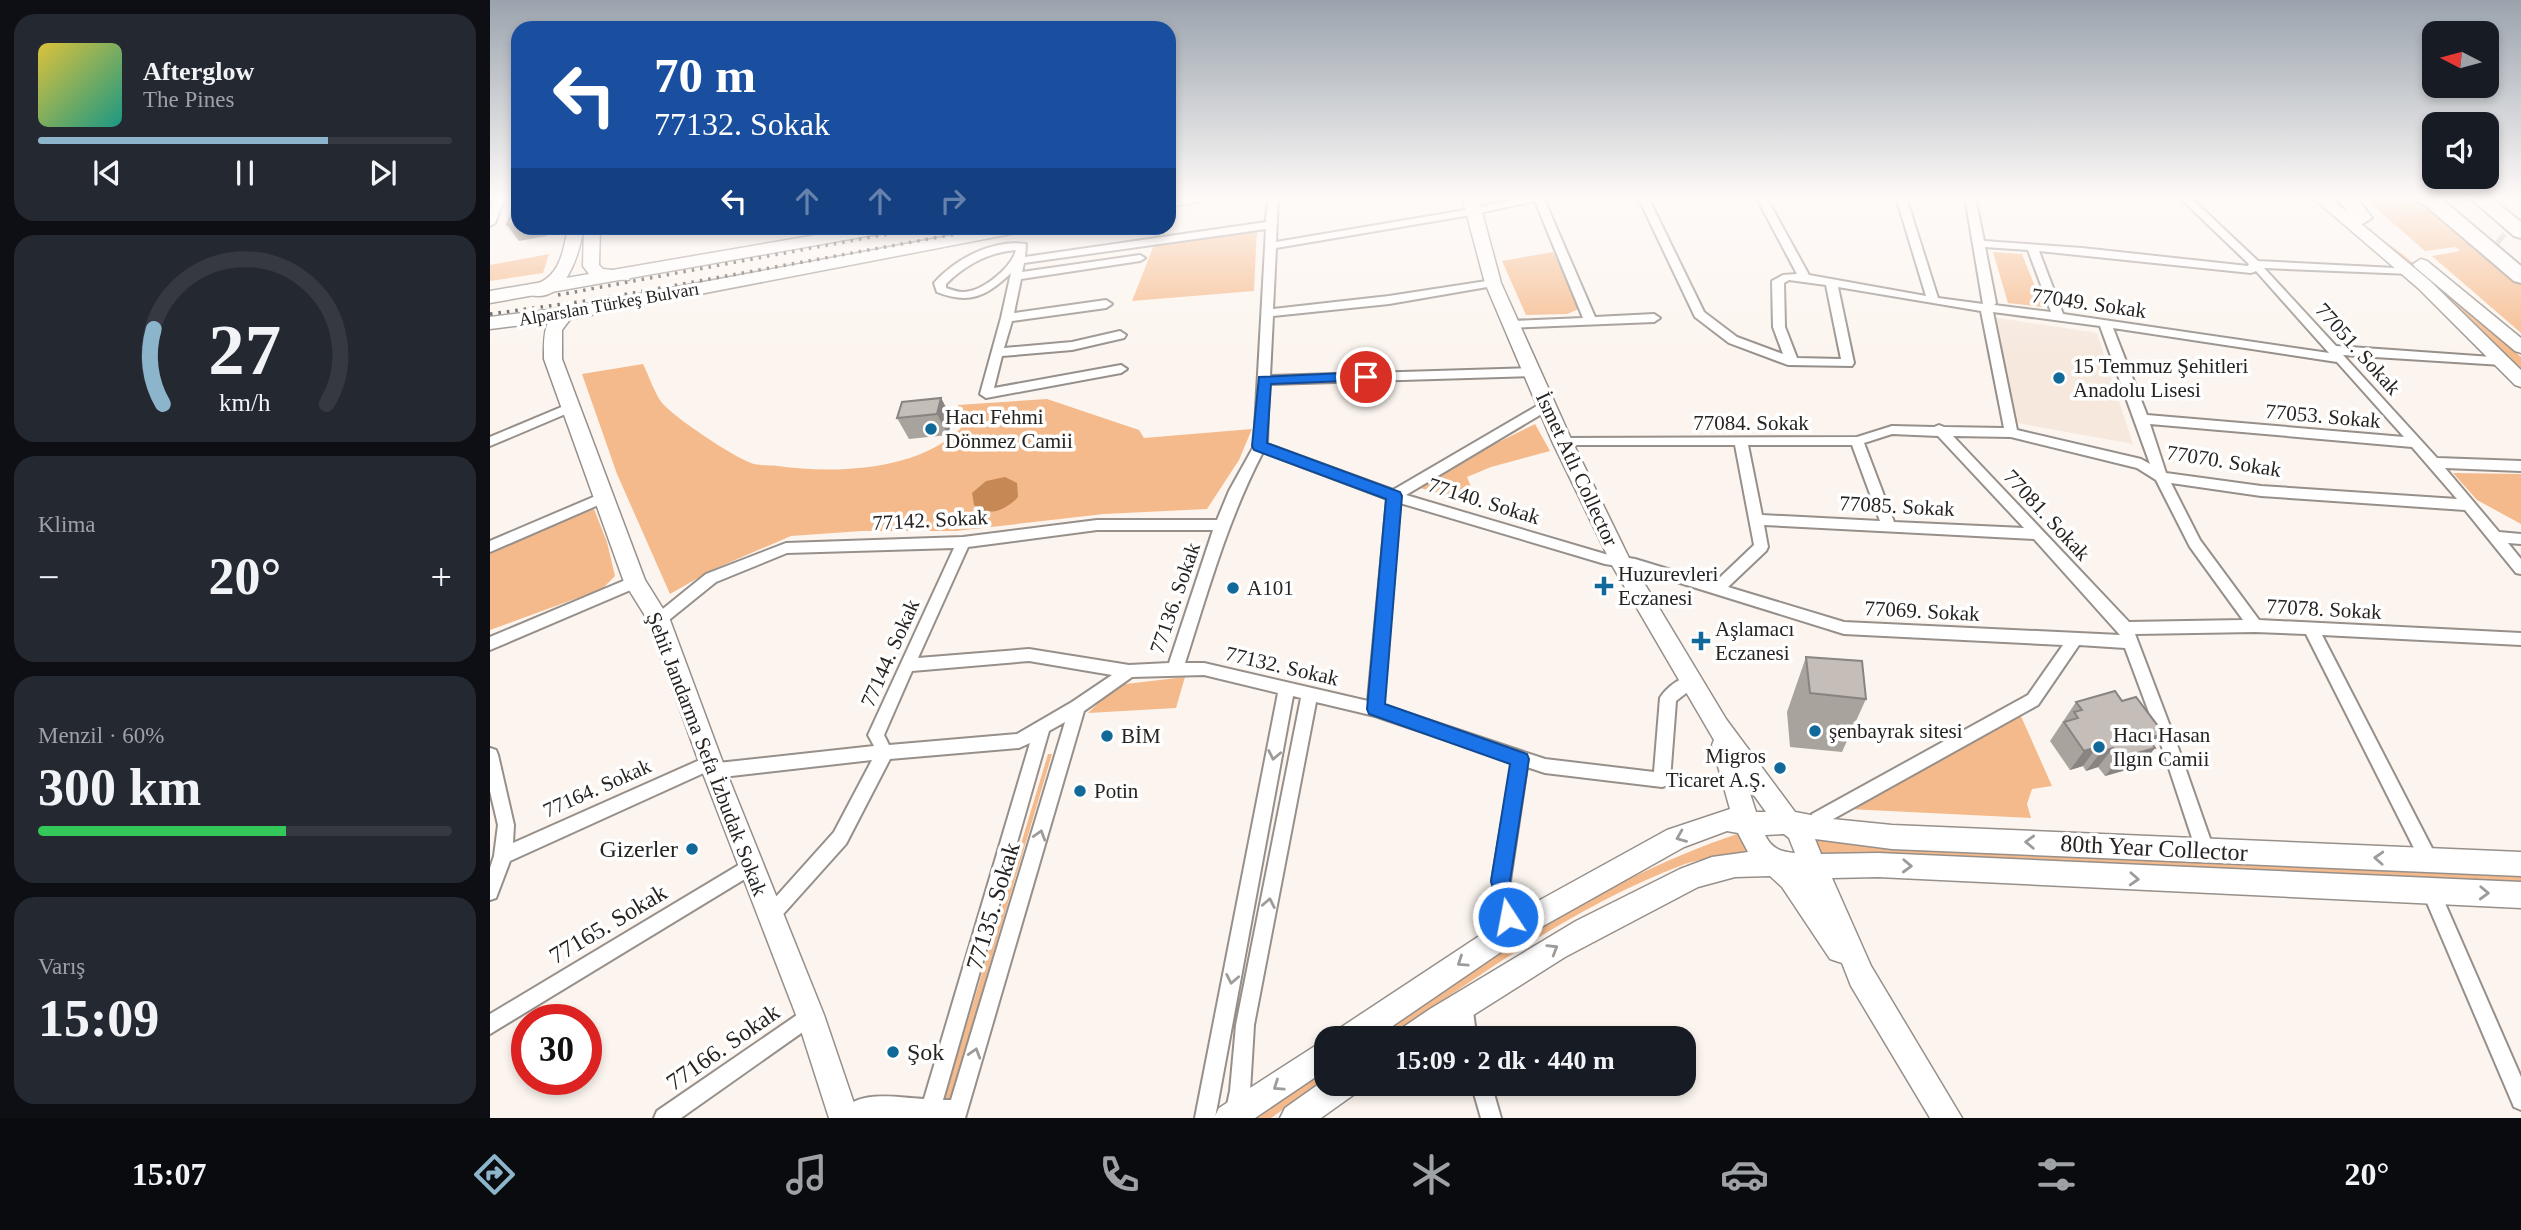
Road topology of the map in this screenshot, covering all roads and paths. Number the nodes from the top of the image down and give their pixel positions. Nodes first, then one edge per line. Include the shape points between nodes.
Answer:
1 (570, 249) edge
2 (591, 249) edge
3 (752, 249) edge
4 (905, 249) edge
5 (994, 249) edge
6 (1021, 249) edge
7 (1100, 249) edge
8 (1269, 249) edge
9 (1484, 249) edge
10 (1561, 249) edge
11 (1668, 249) edge
12 (1789, 249) edge
13 (1917, 249) edge
14 (1982, 249) edge
15 (2032, 249) edge
16 (2044, 249) edge
17 (2241, 249) edge
18 (2391, 249) edge
19 (2396, 249) edge
20 (2488, 249) tunnel mouth
21 (2506, 249) tunnel mouth
22 (1140, 258) dead end
23 (1017, 261) junction
24 (2521, 262) edge
25 (2255, 264) junction
26 (2416, 268) junction
27 (623, 276) junction
28 (1015, 276) junction
29 (2521, 277) edge
30 (1805, 278) junction
31 (1493, 283) junction
32 (1832, 285) junction
33 (536, 291) junction
34 (490, 298) edge
35 (1933, 302) junction
36 (1106, 304) dead end
37 (1986, 308) junction
38 (1267, 313) junction
39 (565, 314) junction
40 (1007, 318) junction
41 (1654, 318) dead end
42 (2059, 318) junction
43 (1591, 322) junction
44 (490, 323) edge
45 (2105, 323) junction
46 (1511, 325) junction
47 (1120, 335) dead end
48 (2521, 347) edge
49 (997, 354) junction
50 (2521, 354) edge
51 (2337, 355) junction
52 (2502, 361) junction
53 (1792, 362) junction
54 (1121, 369) dead end
55 (1531, 372) junction
56 (2521, 373) edge
57 (1264, 380) junction
58 (2521, 382) edge
59 (1546, 406) junction
60 (571, 407) junction
61 (2143, 419) junction
62 (1939, 429) junction
63 (2011, 433) junction
64 (1562, 441) junction
65 (1857, 441) junction
66 (490, 442) edge
67 (1741, 443) junction
68 (2416, 443) junction
69 (1260, 446) junction
70 (2433, 463) junction
71 (2521, 466) edge
72 (2161, 477) junction
73 (1394, 496) junction
74 (606, 498) junction
75 (2467, 505) junction
76 (1756, 520) junction
77 (1223, 525) junction
78 (1889, 527) junction
79 (2035, 534) junction
80 (2496, 537) junction
81 (2521, 538) edge
82 (963, 542) junction
83 (490, 547) edge
84 (1620, 561) junction
85 (2521, 569) edge
86 (635, 582) junction
87 (1717, 589) junction
88 (659, 620) junction
89 (2255, 626) junction
90 (2311, 629) junction
91 (2128, 635) junction
92 (2075, 639) junction
93 (2521, 639) edge
94 (490, 644) edge
95 (908, 665) junction
96 (1175, 669) junction
97 (1129, 671) junction
98 (1689, 682) junction
99 (1287, 688) junction
100 (1310, 693) junction
101 (1077, 707) junction
102 (1376, 709) junction
103 (1718, 726) junction
104 (1042, 729) junction
105 (885, 752) junction
106 (490, 755) edge
107 (1520, 759) junction
108 (712, 766) junction
109 (1746, 821) junction
110 (1788, 822) junction
111 (1818, 828) junction
112 (2205, 850) junction
113 (503, 856) junction
114 (2429, 860) junction
115 (2521, 864) edge
116 (752, 865) junction
117 (1778, 866) junction
118 (1813, 867) junction
119 (2431, 891) junction
120 (490, 892) edge
121 (2521, 895) edge
122 (771, 915) junction
123 (1511, 930) junction
124 (1861, 976) junction
125 (1463, 1003) junction
126 (810, 1015) junction
127 (490, 1025) edge
128 (1368, 1026) edge
129 (1429, 1026) edge
130 (1465, 1026) edge
131 (1314, 1061) edge
132 (1327, 1096) edge
133 (1485, 1096) edge
134 (2521, 1100) edge
135 (930, 1114) edge
136 (956, 1114) edge
137 (1232, 1116) edge
138 (664, 1118) edge
139 (844, 1118) edge
140 (849, 1118) edge
141 (1205, 1118) edge
142 (1295, 1118) edge
143 (1492, 1118) edge
144 (1947, 1118) edge

1 - 33 main road via 563,275
2 - 27 main road via 591,266 598,274
3 - 27 main road, Alparslan Türkeş Bulvarı
4 - 39 main road, Alparslan Türkeş Bulvarı
5 - 23 street via 954,267 940,283 941,290 975,296 995,284
6 - 23 street
7 - 23 street
8 - 38 street, 77136. Sokak
9 - 31 main road, İsmet Atlı Collector
10 - 43 street
11 - 53 street via 1699,314 1733,340
12 - 30 street
13 - 35 street
14 - 37 street via 1990,303
15 - 42 street
16 - 25 street via 2251,270
17 - 25 street, 77051. Sokak
18 - 26 main road
19 - 26 main road
20 - 29 highway
21 - 24 highway
22 - 28 street
23 - 28 street
25 - 26 street
25 - 51 street, 77051. Sokak
26 - 48 main road
26 - 50 main road
26 - 52 main road
26 - 56 main road
27 - 33 main road, Alparslan Türkeş Bulvarı
28 - 40 street
30 - 32 street, 77049. Sokak
30 - 53 street via 1778,281 1779,327
31 - 38 street
31 - 46 main road, İsmet Atlı Collector
32 - 35 street, 77049. Sokak
32 - 53 street via 1848,363
33 - 34 main road, Alparslan Türkeş Bulvarı
35 - 37 street, 77049. Sokak
36 - 40 street
37 - 42 street, 77049. Sokak
37 - 63 street
38 - 57 street, 77136. Sokak
39 - 44 main road, Alparslan Türkeş Bulvarı
39 - 60 main road, Şehit Jandarma Sefa İzbudak Sokak via 553,330 553,359
40 - 49 street
41 - 43 street
42 - 45 street, 77049. Sokak
43 - 46 street
45 - 51 street, 77049. Sokak
45 - 61 street
46 - 55 main road, İsmet Atlı Collector
47 - 49 street via 1072,346
49 - 54 street via 986,394
51 - 52 street, 77049. Sokak
51 - 68 street, 77051. Sokak
52 - 58 main road
55 - 57 street
55 - 59 main road, İsmet Atlı Collector
57 - 69 street, 77136. Sokak
59 - 64 main road, İsmet Atlı Collector
59 - 73 street
60 - 66 street
60 - 74 main road, Şehit Jandarma Sefa İzbudak Sokak
61 - 68 street, 77053. Sokak
61 - 72 street
62 - 63 street, 77070. Sokak
62 - 65 street, 77084. Sokak via 1892,430
62 - 79 street, 77081. Sokak
63 - 72 street, 77070. Sokak via 2141,464
64 - 67 street, 77084. Sokak
64 - 84 main road, İsmet Atlı Collector
65 - 67 street, 77084. Sokak
65 - 78 street
67 - 76 street
68 - 70 street, 77051. Sokak
69 - 73 street, 77140. Sokak
69 - 77 street, 77136. Sokak
70 - 71 street
70 - 75 street, 77051. Sokak
72 - 75 street, 77070. Sokak via 2261,491
72 - 89 street via 2195,543
73 - 84 street, 77140. Sokak
73 - 102 street
74 - 83 street
74 - 86 main road, Şehit Jandarma Sefa İzbudak Sokak
75 - 80 street, 77051. Sokak
76 - 78 street, 77085. Sokak
76 - 87 street via 1761,547
77 - 82 street, 77142. Sokak via 1097,524
77 - 96 street, 77136. Sokak
78 - 79 street, 77085. Sokak
79 - 91 street, 77081. Sokak
80 - 81 street
80 - 85 street, 77051. Sokak
82 - 88 street, 77142. Sokak via 786,548 711,578
82 - 95 street, 77144. Sokak
84 - 87 street, 77140. Sokak
84 - 98 main road, İsmet Atlı Collector
86 - 88 main road, Şehit Jandarma Sefa İzbudak Sokak
86 - 94 street
87 - 92 street, 77069. Sokak via 1844,628
88 - 108 main road, Şehit Jandarma Sefa İzbudak Sokak
89 - 90 street, 77078. Sokak
89 - 91 street, 77078. Sokak
90 - 93 street, 77078. Sokak
90 - 114 street
91 - 92 street, 77069. Sokak
91 - 112 street
92 - 111 street via 2033,700 1818,819
95 - 97 street via 1029,655
95 - 105 street, 77144. Sokak via 876,735
96 - 97 street, 77136. Sokak
96 - 99 street, 77132. Sokak via 1203,669
97 - 101 street, 77136. Sokak
98 - 103 main road, İsmet Atlı Collector
98 - 107 street, 77132. Sokak via 1668,698 1662,780
99 - 100 street, 77132. Sokak
99 -> 141 street
100 - 102 street, 77132. Sokak
137 -> 100 street via 1240,1091 1245,1025
101 - 104 street, 77136. Sokak
136 -> 101 street, 77135. Sokak
102 - 107 street, 77132. Sokak
103 - 109 main road, İsmet Atlı Collector
103 - 110 main road, İsmet Atlı Collector
104 - 105 street, 77136. Sokak via 1019,741
104 - 135 street, 77135. Sokak
105 - 108 street, 77136. Sokak
105 - 122 street via 840,838
106 - 113 street via 506,825
107 - 123 street via 1501,881
108 - 113 street, 77164. Sokak
108 - 116 main road, Şehit Jandarma Sefa İzbudak Sokak
109 - 110 main road, 80th Year Collector
109 - 117 main road, İsmet Atlı Collector via 1760,852
109 -> 123 main road via 1727,820 1676,838
110 - 111 main road, 80th Year Collector
110 - 118 main road, İsmet Atlı Collector via 1798,830
112 -> 111 main road, 80th Year Collector via 1892,837
114 -> 112 main road, 80th Year Collector
113 - 120 street
114 - 115 main road, 80th Year Collector
116 - 122 main road, Şehit Jandarma Sefa İzbudak Sokak
116 - 127 street, 77165. Sokak
117 - 118 main road, 80th Year Collector
117 - 124 main road
125 -> 117 main road via 1597,923 1696,874 1735,865
118 -> 119 main road, 80th Year Collector via 1878,865
118 - 124 main road
119 -> 121 main road, 80th Year Collector
119 - 134 street
122 - 126 main road, Şehit Jandarma Sefa İzbudak Sokak
123 -> 128 main road
124 - 144 main road
125 - 129 main road
125 - 130 street
126 - 138 street, 77166. Sokak
126 - 139 main road, Şehit Jandarma Sefa İzbudak Sokak
131 -> 137 main road
132 - 142 main road
133 - 143 street
135 - 136 street
135 - 140 street via 864,1107

